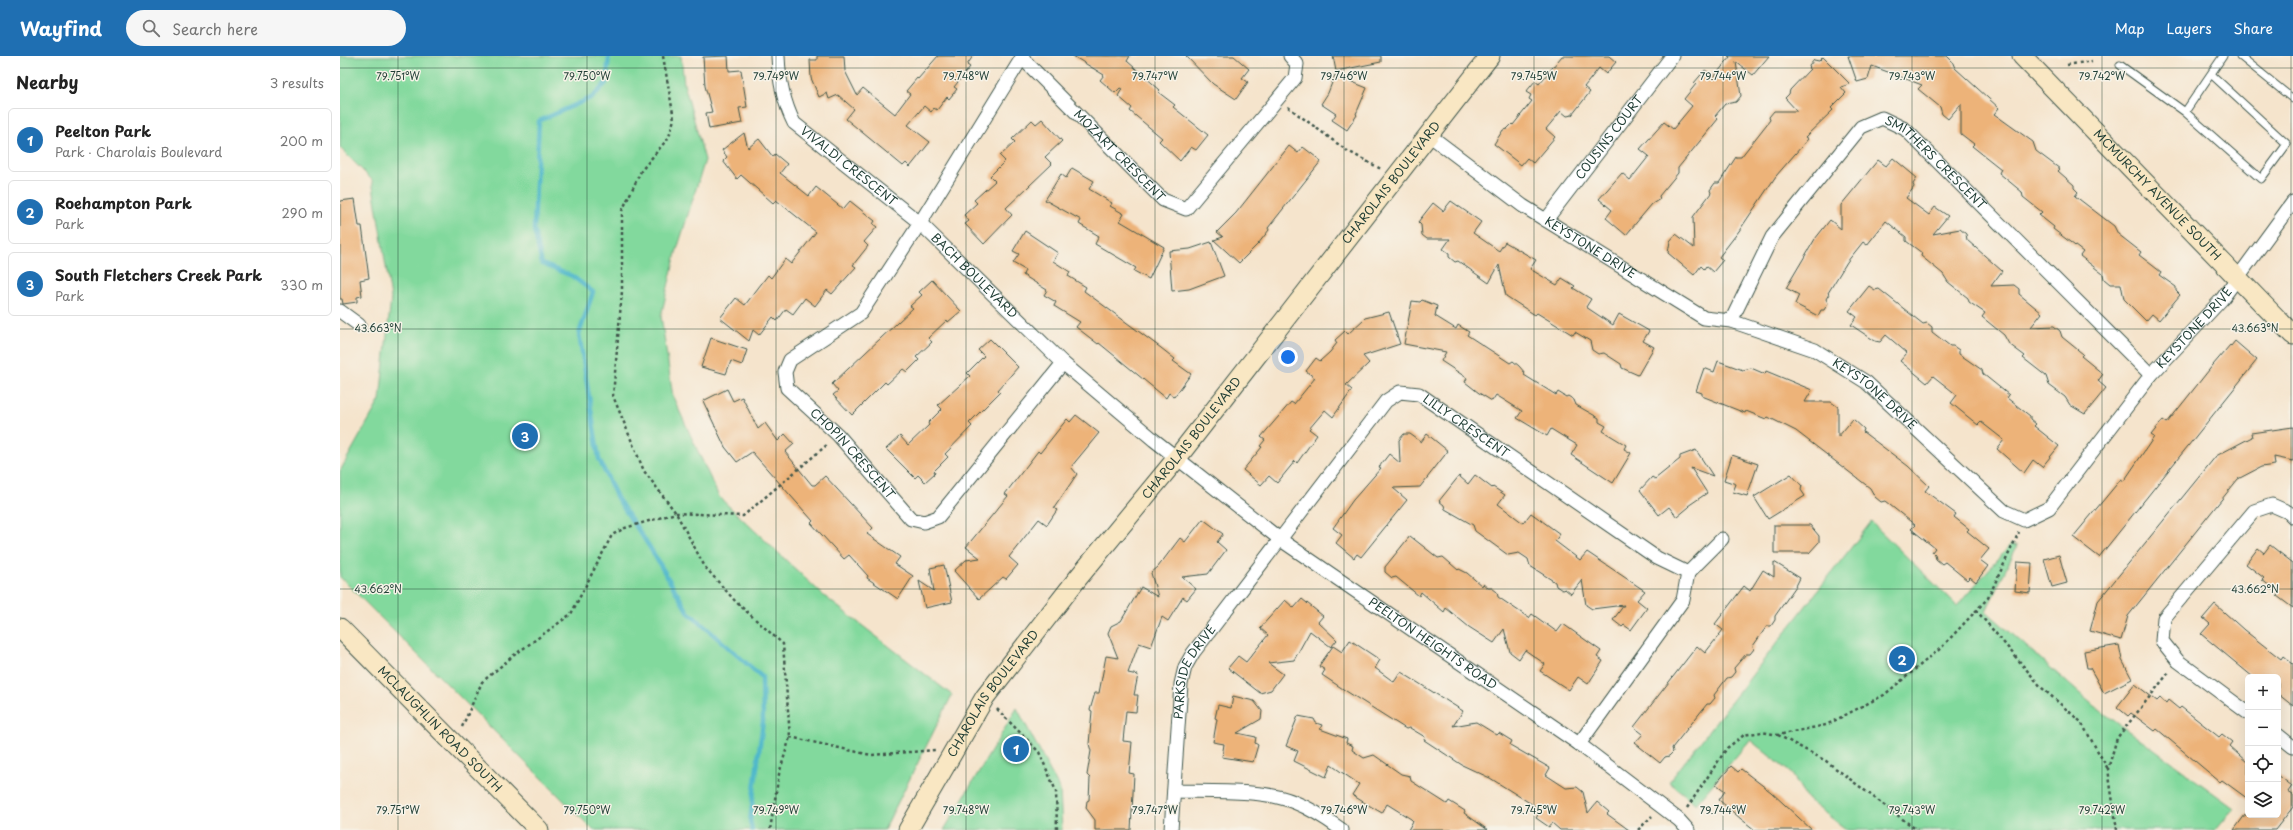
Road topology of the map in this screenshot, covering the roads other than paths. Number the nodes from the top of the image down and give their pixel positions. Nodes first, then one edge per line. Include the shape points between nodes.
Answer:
1 (778, 56) edge
2 (1290, 56) edge
3 (1490, 56) edge
4 (1672, 56) edge
5 (2022, 56) edge
6 (2223, 56) edge
7 (2242, 56) edge
8 (1022, 57) edge
9 (2120, 65) dead end
10 (2211, 74) junction
11 (2293, 99) edge
12 (2185, 112) junction
13 (1429, 135) junction
14 (2293, 202) edge
15 (1546, 220) junction
16 (920, 224) junction
17 (2237, 279) junction
18 (340, 311) edge
19 (1731, 321) junction
20 (359, 325) dead end
21 (2293, 335) edge
22 (1064, 363) junction
23 (2151, 375) junction
24 (1177, 458) junction
25 (2293, 517) edge
26 (1722, 539) dead end
27 (1281, 540) junction
28 (1688, 573) junction
29 (340, 628) edge
30 (2245, 711) edge
31 (2281, 737) edge
32 (1579, 744) junction
33 (2293, 746) edge
34 (1174, 791) junction
35 (539, 830) edge
36 (908, 830) edge
37 (1171, 830) edge
38 (1342, 830) edge
39 (1688, 830) edge

1 - 16 street, VIVALDI CRESCENT via 778,80 785,105 794,123
2 - 8 street, MOZART CRESCENT via 1297,64 1295,78 1186,209 1163,200
3 - 13 street, CHAROLAIS BOULEVARD
4 - 15 street, COUSINS COURT
5 - 17 street, MCMURCHY AVENUE SOUTH
6 - 10 lane
7 - 11 lane
8 - 16 street
9 - 12 lane
10 - 12 lane
10 - 12 lane via 2287,144 2261,179
13 - 15 street, KEYSTONE DRIVE via 1523,206
13 - 24 street, CHAROLAIS BOULEVARD
14 - 17 street, KEYSTONE DRIVE
15 - 19 street, KEYSTONE DRIVE via 1704,318
16 - 22 street, BACH BOULEVARD
16 - 22 street, CHOPIN CRESCENT via 861,313 790,360 785,372 787,388 838,435 911,519 924,522 938,517
17 - 21 street, MCMURCHY AVENUE SOUTH
17 - 23 street, KEYSTONE DRIVE via 2222,299
18 - 20 street
19 - 23 street, KEYSTONE DRIVE via 1815,350 1866,382 2004,511 2024,520 2049,508
19 - 23 street, SMITHERS CRESCENT via 1772,237 1862,127 1882,118 1905,129
22 - 24 street, BACH BOULEVARD
24 - 27 street, PEELTON HEIGHTS ROAD
24 - 36 street, CHAROLAIS BOULEVARD via 1078,578 985,697
25 - 30 street via 2272,505 2254,511 2164,618 2162,641 2178,661
26 - 28 street
27 - 28 street, LILLY CRESCENT via 1386,401 1400,392 1419,394 1657,558
27 - 32 street, PEELTON HEIGHTS ROAD
27 - 34 street, PARKSIDE DRIVE via 1193,653 1185,667 1181,684
28 - 32 street via 1683,600
29 - 35 street, MCLAUGHLIN ROAD SOUTH
31 - 33 street
32 - 39 street, PEELTON HEIGHTS ROAD via 1679,820
34 - 37 street, PARKSIDE DRIVE
34 - 38 street via 1267,795 1293,801

